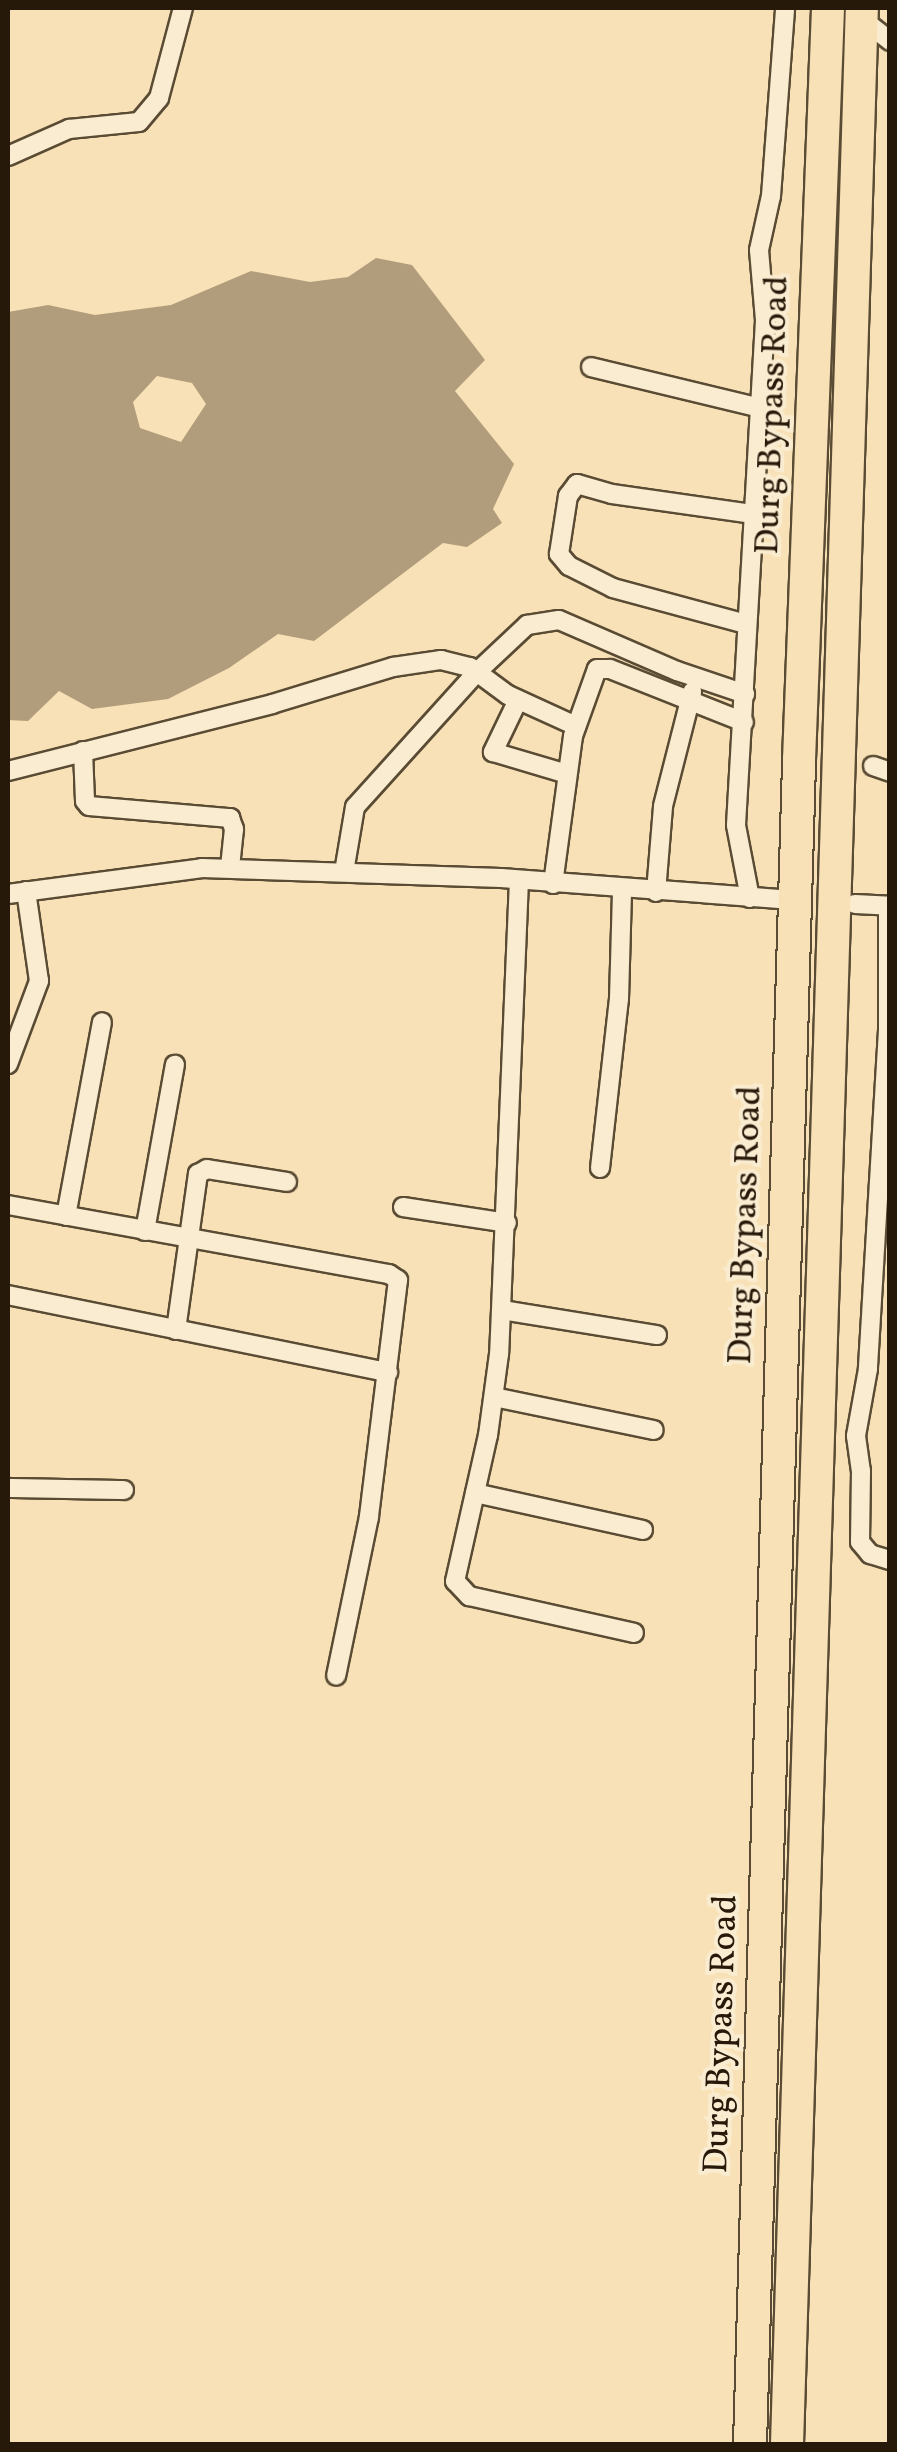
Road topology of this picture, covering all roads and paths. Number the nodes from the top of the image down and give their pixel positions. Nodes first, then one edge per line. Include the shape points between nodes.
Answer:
1 (182, 8) edge
2 (785, 8) edge
3 (828, 8) edge
4 (862, 13) edge
5 (890, 41) edge
6 (8, 156) edge
7 (591, 367) dead end
8 (760, 408) junction
9 (752, 514) junction
10 (746, 624) junction
11 (485, 678) junction
12 (697, 678) junction
13 (746, 694) junction
14 (518, 700) junction
15 (688, 702) junction
16 (744, 722) junction
17 (576, 726) junction
18 (84, 751) junction
19 (8, 771) edge
20 (567, 774) junction
21 (230, 868) junction
22 (344, 872) junction
23 (519, 880) junction
24 (553, 884) junction
25 (622, 890) junction
26 (656, 892) junction
27 (17, 893) edge
28 (750, 898) junction
29 (779, 900) dead end
30 (855, 904) dead end
31 (889, 906) edge
32 (102, 1022) dead end
33 (8, 1064) edge
34 (175, 1066) dead end
35 (600, 1168) dead end
36 (287, 1182) dead end
37 (8, 1205) edge
38 (403, 1207) dead end
39 (66, 1216) junction
40 (507, 1222) junction
41 (145, 1230) junction
42 (188, 1238) junction
43 (882, 1250) edge
44 (8, 1295) edge
45 (502, 1310) junction
46 (176, 1330) junction
47 (658, 1335) dead end
48 (388, 1372) junction
49 (494, 1397) junction
50 (654, 1430) dead end
51 (8, 1488) edge
52 (124, 1490) dead end
53 (475, 1494) junction
54 (643, 1530) dead end
55 (890, 1560) edge
56 (634, 1633) dead end
57 (336, 1676) dead end
58 (750, 2444) edge
59 (787, 2444) edge

1 - 6 street via 158,98 139,122 68,130
2 - 8 street via 771,196 759,250 765,320
3 - 58 highway, Durg Bypass Road
4 - 5 street
4 - 59 highway
7 - 8 street
8 - 9 street
9 - 10 street
9 - 10 street via 577,484 568,496 559,554 613,588
10 - 13 street
11 - 12 street via 527,626 560,620
11 - 14 street
11 - 18 street via 441,660 393,667
11 - 22 street via 355,806
12 - 13 street
12 - 15 street
13 - 16 street
14 - 17 street
14 - 20 street via 494,752
15 - 16 street
15 - 17 street via 603,667
15 - 26 street via 663,806
16 - 28 street via 736,825
17 - 20 street
18 - 19 street
18 - 21 street via 88,806 230,818
20 - 24 street
21 - 22 street
21 - 27 street
22 - 23 street
23 - 24 street
23 - 40 street
24 - 25 street
25 - 26 street
25 - 35 street via 619,998
26 - 28 street
27 - 33 street via 38,982
28 - 29 street
30 - 31 street
31 - 43 street
32 - 39 street
34 - 41 street
36 - 42 street via 201,1170
37 - 39 street
38 - 40 street
39 - 41 street
40 - 45 street
41 - 42 street
42 - 46 street
42 - 48 street via 395,1276
43 - 55 street via 856,1436 860,1542 870,1554
44 - 46 street
45 - 47 street
45 - 49 street
46 - 48 street
48 - 57 street via 362,1557
49 - 50 street
49 - 53 street
51 - 52 street
53 - 54 street
53 - 56 street via 456,1573 462,1593

